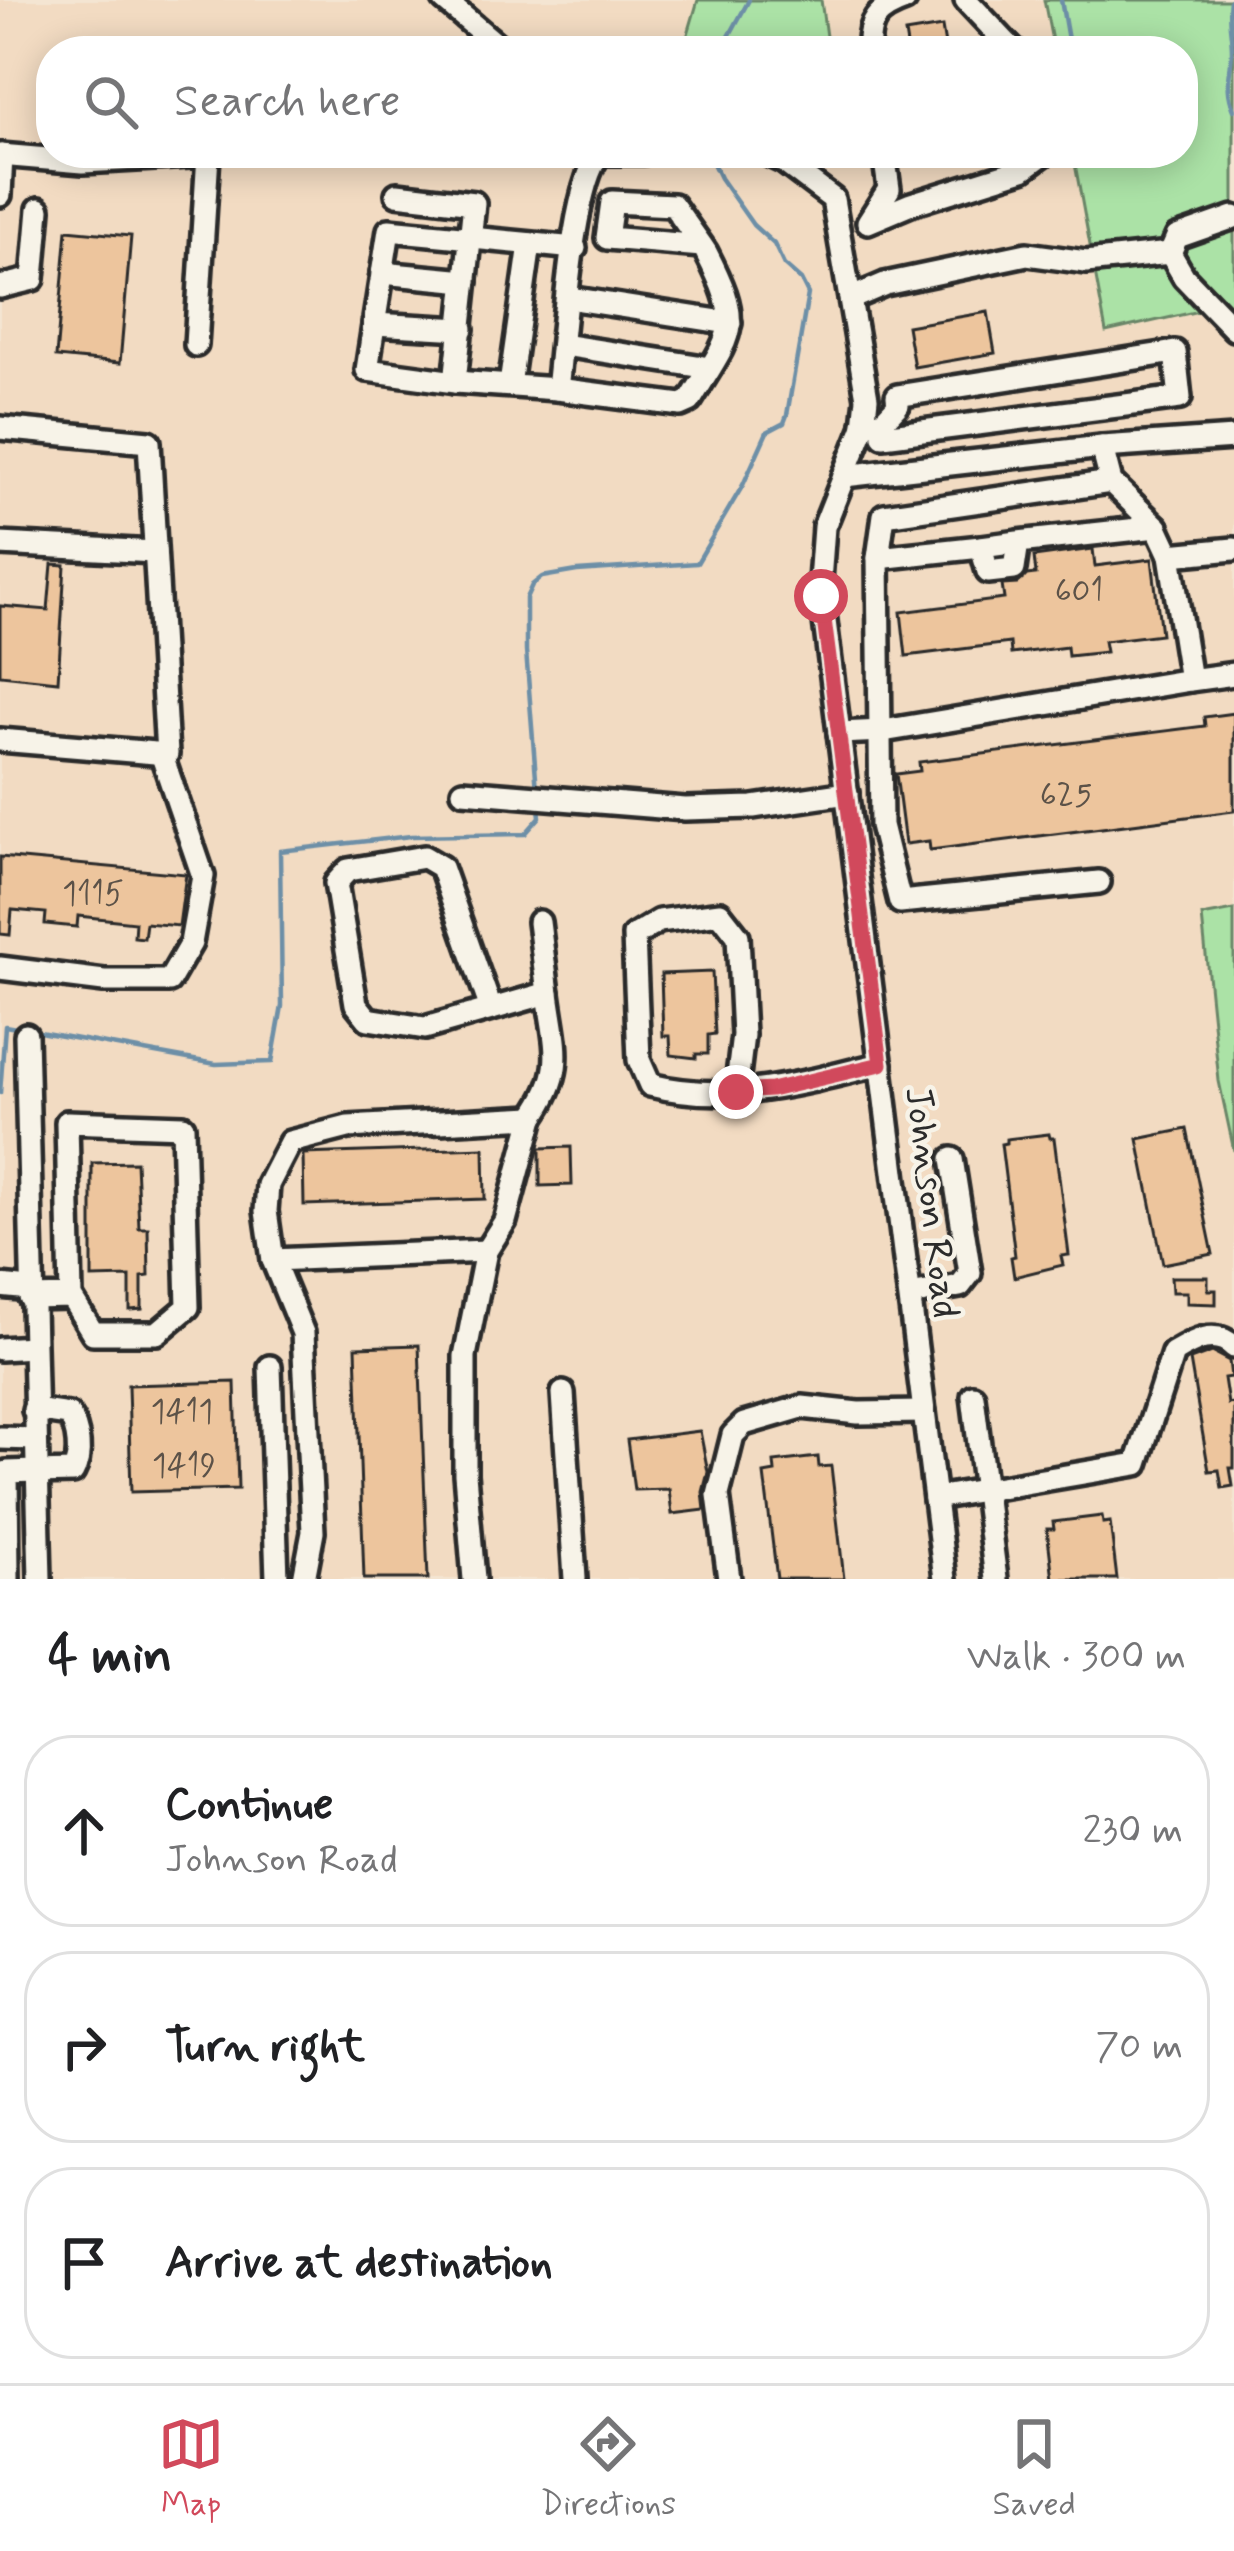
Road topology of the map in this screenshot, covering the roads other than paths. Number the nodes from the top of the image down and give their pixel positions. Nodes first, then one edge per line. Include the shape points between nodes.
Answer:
1 (444, 0) edge
2 (905, 0) edge
3 (966, 0) edge
4 (486, 36) edge
5 (868, 36) edge
6 (1000, 36) edge
7 (1, 155) edge
8 (36, 158) edge
9 (207, 168) edge
10 (589, 168) edge
11 (792, 168) edge
12 (886, 168) edge
13 (1024, 168) edge
14 (397, 194) dead end
15 (0, 195) edge
16 (39, 209) dead end
17 (1234, 217) edge
18 (868, 222) junction
19 (839, 233) junction
20 (470, 238) junction
21 (530, 244) junction
22 (702, 246) dead end
23 (575, 248) junction
24 (1170, 254) junction
25 (382, 273) junction
26 (466, 281) junction
27 (0, 287) edge
28 (569, 298) junction
29 (852, 298) junction
30 (730, 323) junction
31 (374, 324) junction
32 (462, 329) junction
33 (1234, 329) edge
34 (196, 345) dead end
35 (563, 345) junction
36 (710, 368) junction
37 (455, 382) junction
38 (509, 385) junction
39 (557, 389) junction
40 (873, 423) junction
41 (0, 428) edge
42 (1234, 438) edge
43 (1102, 447) junction
44 (844, 476) junction
45 (1111, 482) junction
46 (1156, 526) junction
47 (0, 544) edge
48 (1234, 549) edge
49 (155, 552) junction
50 (1170, 555) junction
51 (878, 558) junction
52 (1234, 674) edge
53 (1190, 680) junction
54 (883, 731) junction
55 (839, 733) junction
56 (0, 740) edge
57 (161, 754) junction
58 (463, 791) dead end
59 (848, 793) junction
60 (1099, 882) dead end
61 (539, 922) dead end
62 (0, 968) edge
63 (548, 993) junction
64 (491, 1009) junction
65 (26, 1035) dead end
66 (881, 1064) junction
67 (736, 1092) junction
68 (533, 1117) junction
69 (952, 1159) dead end
70 (486, 1252) junction
71 (273, 1260) junction
72 (0, 1286) edge
73 (30, 1293) junction
74 (910, 1295) junction
75 (71, 1297) junction
76 (32, 1347) junction
77 (1234, 1347) edge
78 (0, 1349) edge
79 (270, 1366) dead end
80 (563, 1393) dead end
81 (973, 1396) dead end
82 (34, 1410) junction
83 (925, 1412) junction
84 (0, 1438) edge
85 (35, 1439) junction
86 (36, 1472) junction
87 (985, 1490) junction
88 (935, 1498) junction
89 (313, 1528) junction
90 (7, 1530) junction
91 (38, 1530) junction
92 (275, 1530) junction
93 (40, 1578) edge
94 (8, 1579) edge
95 (277, 1579) edge
96 (304, 1579) edge
97 (474, 1579) edge
98 (574, 1579) edge
99 (729, 1579) edge
100 (945, 1579) edge
101 (996, 1579) edge

1 - 4 street
2 - 5 street via 881,9
3 - 6 street
7 - 8 street
7 - 15 street
9 - 34 street
10 - 23 street
11 - 19 street, Johnson Road via 833,199
12 - 18 street via 889,189
13 - 18 street
14 - 20 street via 473,203
16 - 27 street via 33,279
17 - 24 street via 1177,237
18 - 19 street
19 - 29 street, Johnson Road
20 - 21 street
20 - 25 street via 389,230
20 - 26 street
21 - 23 street
21 - 38 street
22 - 30 street via 728,294
23 - 28 street
24 - 29 street via 1086,262 1028,254
24 - 33 street
25 - 26 street
25 - 31 street
26 - 32 street
28 - 30 street
28 - 35 street
29 - 40 street, Johnson Road
30 - 36 street
31 - 32 street
31 - 37 street via 367,370
32 - 37 street
35 - 36 street
35 - 39 street
36 - 39 street via 681,405
37 - 38 street
38 - 39 street
40 - 40 street via 884,436 1180,398 1174,352 897,396 898,405
40 - 44 street, Johnson Road
41 - 49 street via 148,442
42 - 43 street
43 - 44 street
43 - 45 street
44 - 55 street, Johnson Road via 824,526 820,580
45 - 46 street
45 - 51 street via 884,515
46 - 50 street
46 - 51 street via 1018,542 1014,569 988,572 981,547
47 - 49 street
48 - 50 street
49 - 57 street
50 - 53 street
51 - 54 street
52 - 53 street
53 - 54 street
54 - 55 street
54 - 60 street via 881,825 900,902
55 - 59 street, Johnson Road
56 - 57 street
57 - 62 street via 203,876 191,943 170,981
58 - 59 street via 685,809
59 - 66 street, Johnson Road
61 - 63 street
63 - 64 street
63 - 68 street via 558,1064 553,1089
64 - 64 street via 425,1028 368,1019 356,1004 336,883 347,870 424,857 441,867
65 - 73 street
66 - 67 street
66 - 74 street, Johnson Road
67 - 67 street via 692,1095 650,1084 639,1060 634,936 659,921 720,914 738,936
68 - 70 street via 506,1221
68 - 71 street via 348,1126 290,1142 268,1185
69 - 74 street via 970,1273 960,1286
70 - 71 street
70 - 97 street via 465,1356
71 - 89 street via 303,1334
72 - 73 street
73 - 75 street
73 - 76 street
74 - 83 street, Johnson Road
75 - 75 street via 67,1122 183,1126 188,1307 157,1333 93,1333
76 - 78 street
76 - 82 street
77 - 87 street via 1216,1337 1174,1353 1137,1465
79 - 92 street
80 - 98 street
81 - 87 street
82 - 85 street
82 - 86 street via 69,1415 79,1462 74,1472
83 - 88 street, Johnson Road
83 - 99 street via 802,1407 744,1424 733,1435 718,1495
84 - 85 street
85 - 86 street
86 - 90 street via 7,1472
86 - 91 street
87 - 88 street
87 - 101 street
88 - 100 street, Johnson Road
89 - 92 street
89 - 96 street
90 - 91 street
90 - 94 street
91 - 93 street
92 - 95 street
93 - 94 street

